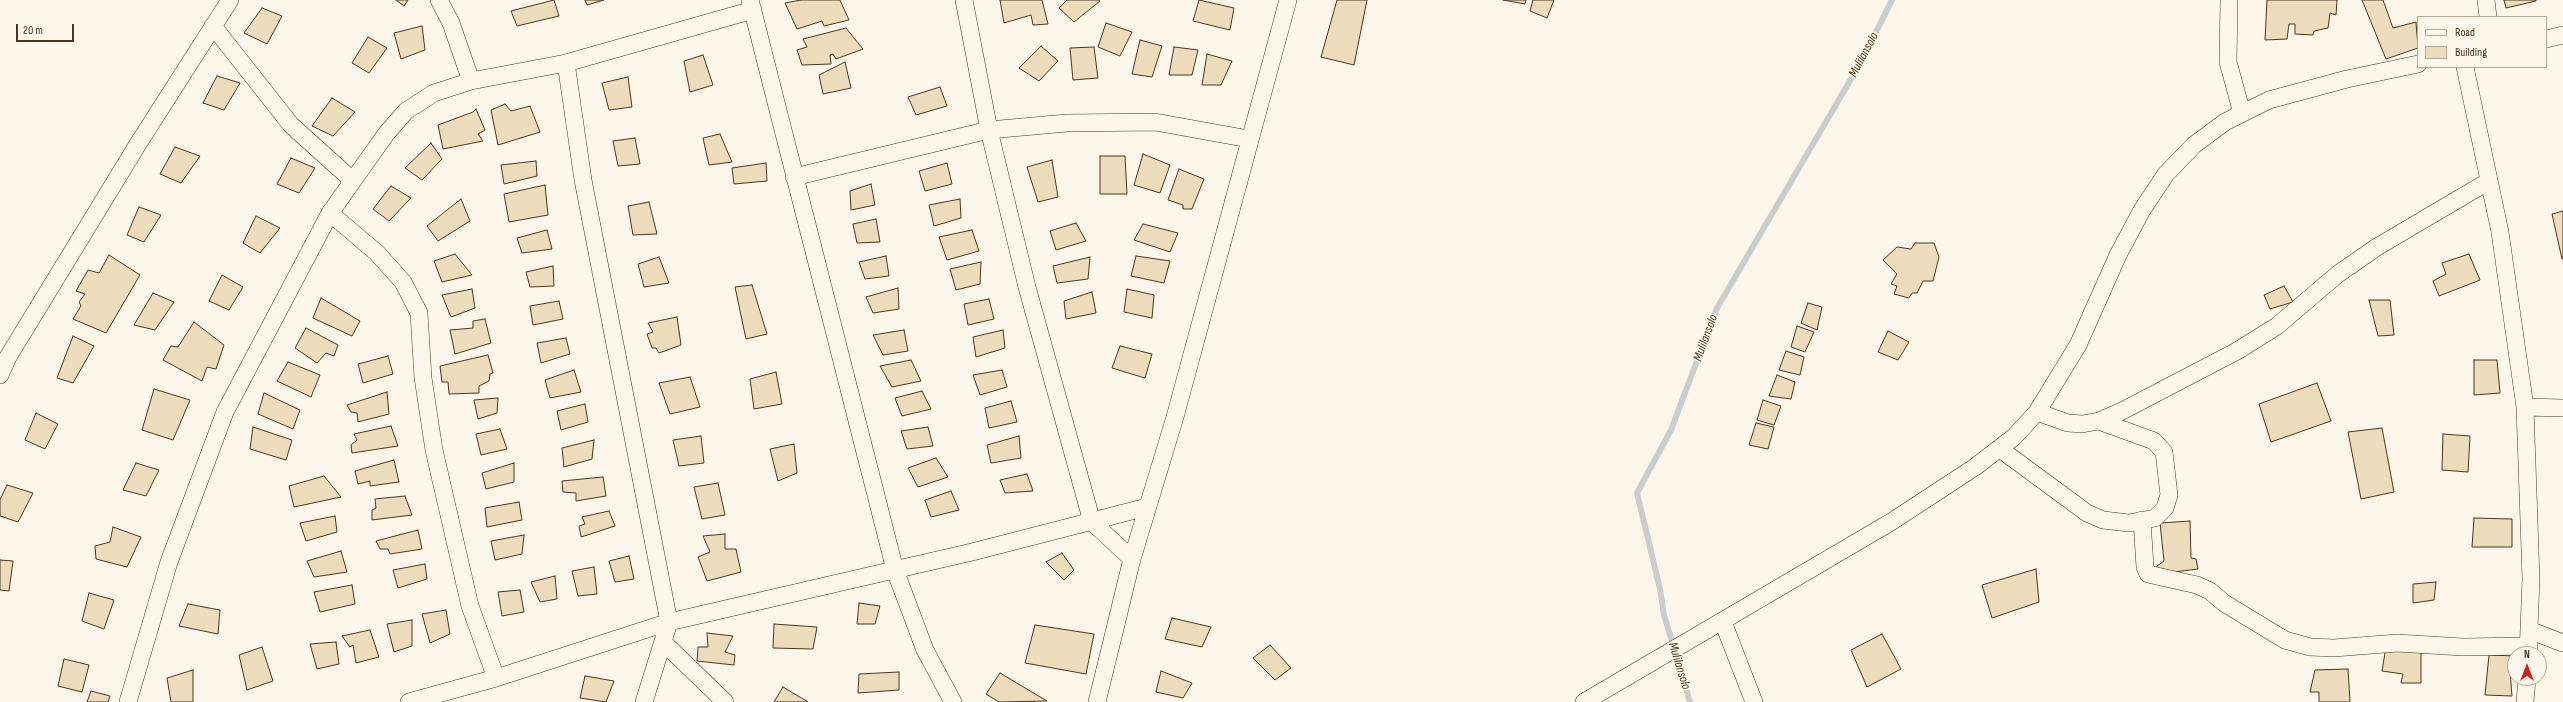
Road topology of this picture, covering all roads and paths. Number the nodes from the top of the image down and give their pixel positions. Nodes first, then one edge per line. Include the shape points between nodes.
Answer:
1 (230, 0) edge
2 (439, 0) edge
3 (964, 0) edge
4 (1288, 0) edge
5 (2229, 0) edge
6 (2486, 0) edge
7 (752, 5) edge
8 (2488, 16) edge
9 (213, 26) junction
10 (2563, 35) edge
11 (2547, 39) edge
12 (566, 63) junction
13 (2417, 64) edge
14 (2465, 68) edge
15 (471, 81) junction
16 (2242, 113) junction
17 (989, 130) junction
18 (1249, 139) junction
19 (794, 177) junction
20 (352, 180) junction
21 (2489, 181) junction
22 (330, 213) junction
23 (0, 375) edge
24 (2525, 407) junction
25 (2563, 408) edge
26 (2037, 412) junction
27 (2099, 421) junction
28 (2000, 449) junction
29 (1147, 507) junction
30 (2142, 520) junction
31 (1092, 522) junction
32 (1132, 559) junction
33 (894, 570) junction
34 (669, 622) junction
35 (1723, 622) junction
36 (663, 642) junction
37 (2529, 643) edge
38 (2563, 643) edge
39 (496, 678) junction
40 (2526, 686) edge
41 (128, 702) edge
42 (409, 702) edge
43 (644, 702) edge
44 (725, 702) edge
45 (953, 702) edge
46 (1097, 702) edge
47 (1584, 702) edge
48 (1754, 702) edge
49 (2525, 702) edge

1 - 9 street
2 - 15 street via 451,23
3 - 17 street
4 - 18 street
5 - 16 street via 2228,62
6 - 8 street
7 - 12 street
7 - 19 street
9 - 20 street via 291,125
9 - 23 street via 133,150 8,357
10 - 11 street
12 - 15 street
12 - 34 street via 583,180
13 - 16 street via 2290,94 2269,100
14 - 21 street
15 - 20 street via 434,93 406,111
16 - 26 street via 2194,145 2166,174 2125,242 2078,345
17 - 18 street via 1067,123 1156,122
17 - 19 street
17 - 31 street via 1027,287
18 - 29 street via 1175,417
19 - 33 street
20 - 22 street
21 - 24 street via 2500,232
21 - 27 street via 2338,274 2277,326 2237,352
22 - 39 street via 377,253 403,282 419,313 423,378 434,450 470,606
22 - 41 street via 225,412 170,562
24 - 25 street
24 - 37 street via 2530,514
26 - 27 street via 2068,423
26 - 28 street
27 - 30 street via 2154,441 2164,452 2169,495 2165,508 2155,518
28 - 30 street via 2087,513 2103,520 2128,523
28 - 35 street via 1891,522
29 - 31 street
29 - 32 street
30 - 37 street via 2145,567 2148,574 2203,588 2237,612 2285,640 2310,647 2334,648 2397,643 2463,647
31 - 32 street
31 - 33 street
32 - 46 street
33 - 34 street
33 - 45 street via 925,650
34 - 36 street
34 - 39 street
35 - 47 street
35 - 48 street
36 - 43 street
36 - 44 street
37 - 38 street
39 - 42 street
40 - 49 street

